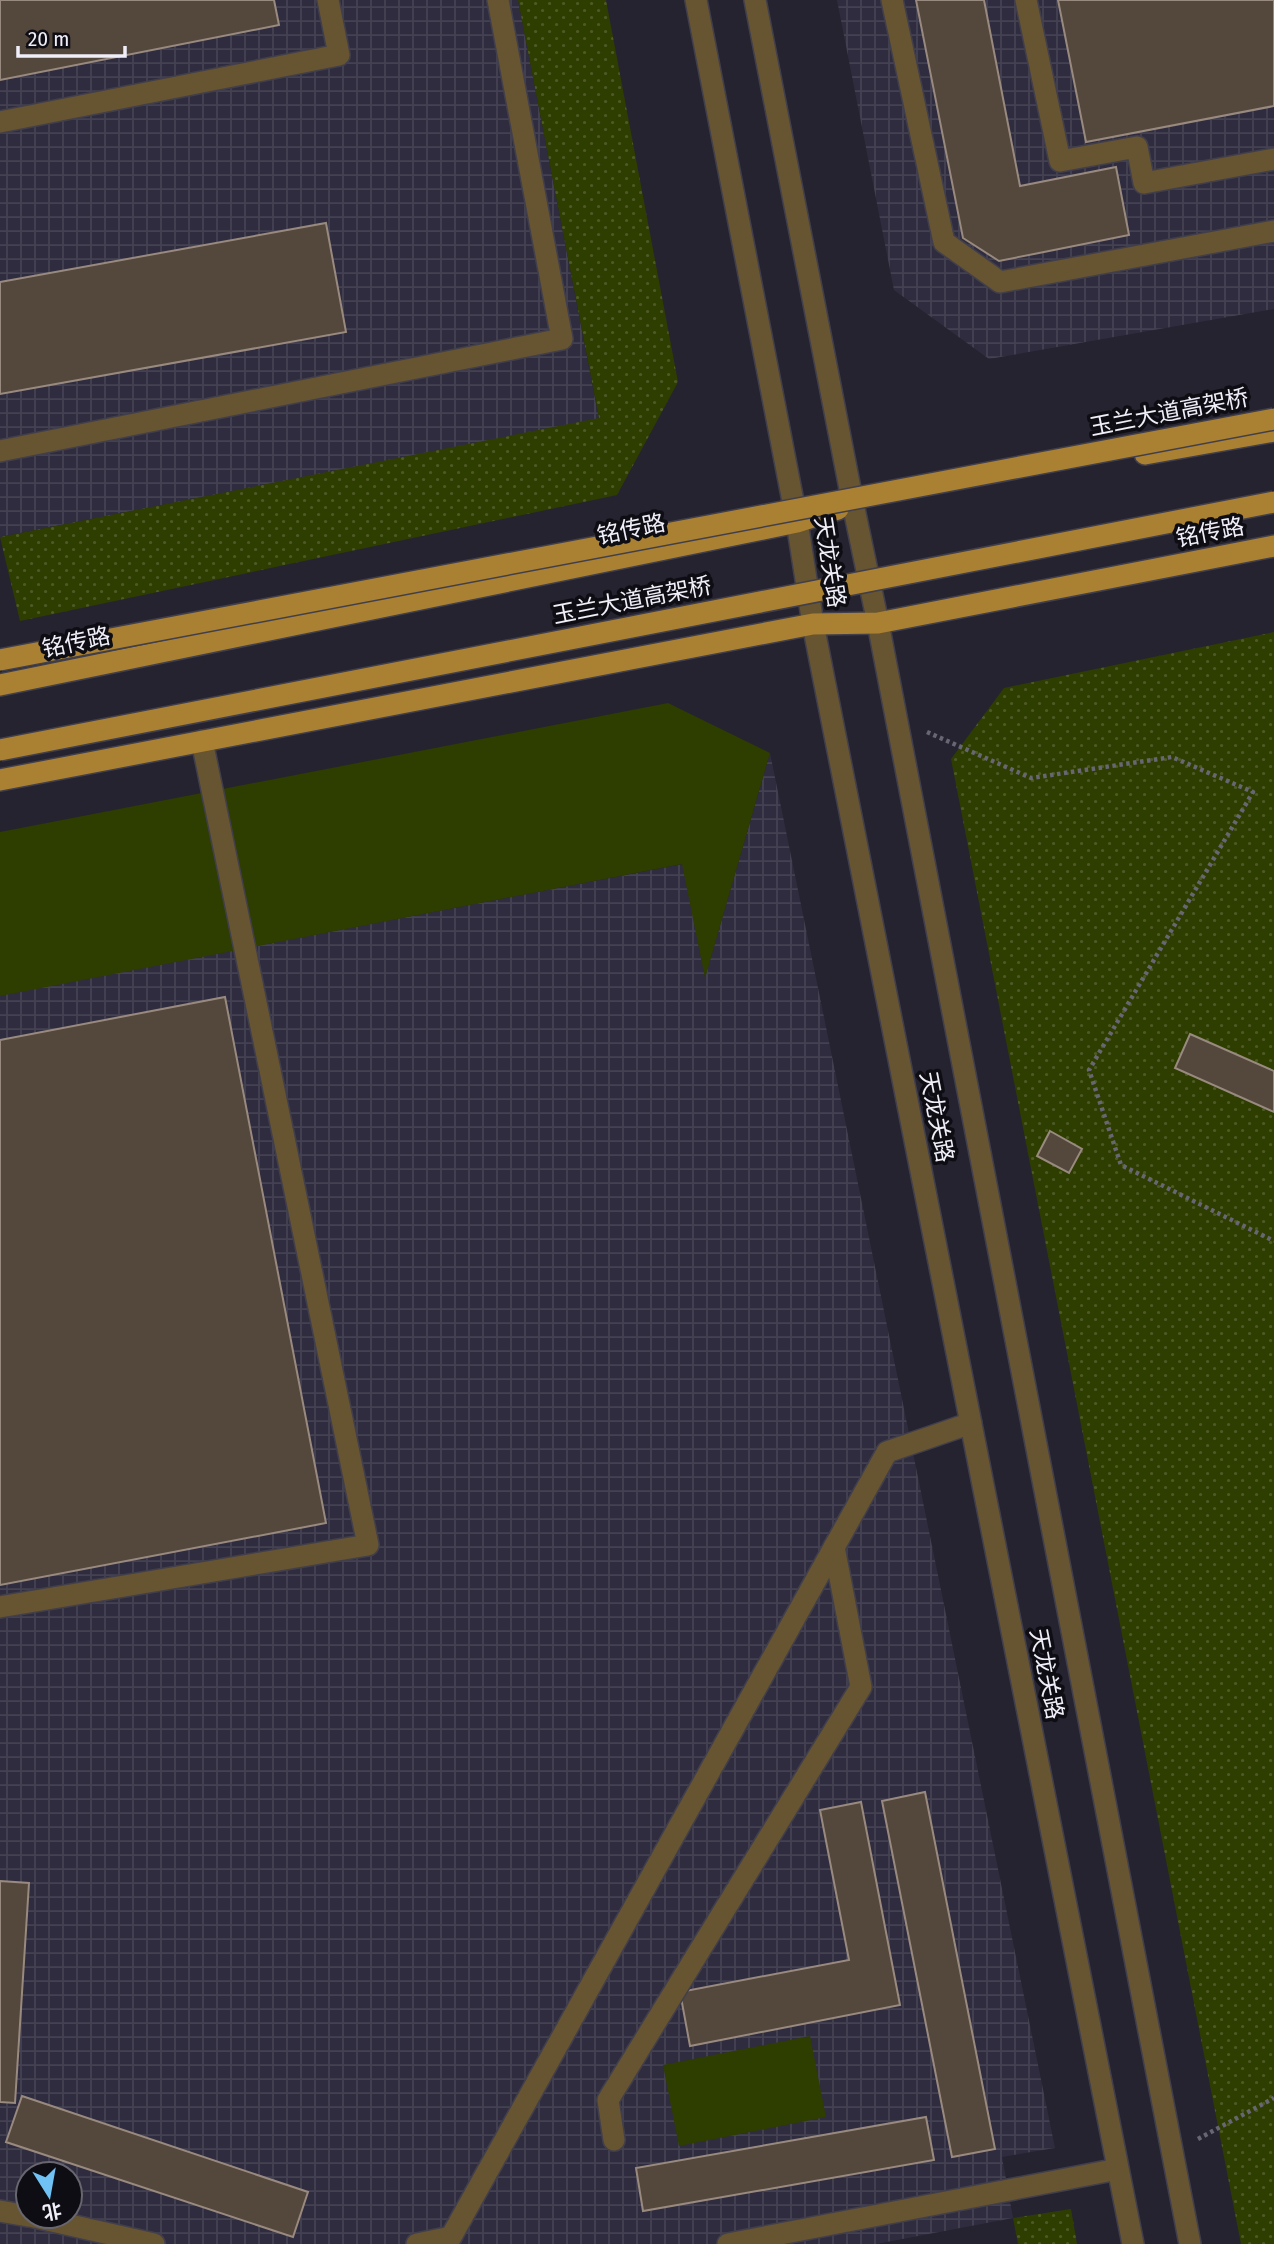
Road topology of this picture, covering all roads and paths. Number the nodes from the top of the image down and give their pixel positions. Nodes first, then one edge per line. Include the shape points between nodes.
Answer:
1 (328, 0) edge
2 (498, 0) edge
3 (696, 0) edge
4 (755, 0) edge
5 (892, 0) edge
6 (1026, 0) edge
7 (0, 122) edge
8 (1274, 159) edge
9 (1274, 231) edge
10 (1274, 419) edge
11 (1274, 431) edge
12 (0, 451) edge
13 (1274, 502) edge
14 (853, 504) junction
15 (797, 522) junction
16 (1274, 546) edge
17 (878, 623) junction
18 (813, 624) junction
19 (0, 660) edge
20 (0, 685) edge
21 (897, 719) junction
22 (202, 741) junction
23 (0, 750) edge
24 (0, 780) edge
25 (1274, 1241) edge
26 (971, 1423) junction
27 (834, 1547) junction
28 (0, 1606) edge
29 (1274, 2098) edge
30 (614, 2140) dead end
31 (1173, 2153) junction
32 (1118, 2169) junction
33 (84, 2228) edge
34 (154, 2244) edge
35 (417, 2244) edge
36 (728, 2244) edge
37 (1133, 2244) edge
38 (1190, 2244) edge

1 - 7 street via 339,55
2 - 12 street via 562,339
3 - 15 street, 天龙关路
4 - 14 street, 天龙关路
5 - 9 street via 944,242 1000,282
6 - 8 street via 1060,161 1137,148 1144,183
10 - 19 main road, 玉兰大道高架桥, bridge
11 - 14 main road, 铭传路
13 - 23 main road, 玉兰大道高架桥, bridge
14 - 15 main road, 铭传路
14 - 17 street, 天龙关路
15 - 18 street, 天龙关路
15 - 20 main road, 铭传路
16 - 17 main road, 铭传路
17 - 18 main road, 铭传路
17 - 21 street, 天龙关路
18 - 22 main road, 铭传路
18 - 26 street, 天龙关路
21 - 25 path via 1031,778 1172,757 1253,792 1090,1070 1121,1165
21 - 31 street, 天龙关路
22 - 24 main road, 铭传路
22 - 28 street via 368,1545
26 - 27 street via 887,1452
26 - 32 street, 天龙关路
27 - 30 street via 861,1687 608,2100
27 - 35 street via 451,2236
29 - 31 path
31 - 38 street, 天龙关路
32 - 36 street
32 - 37 street, 天龙关路
33 - 34 street

